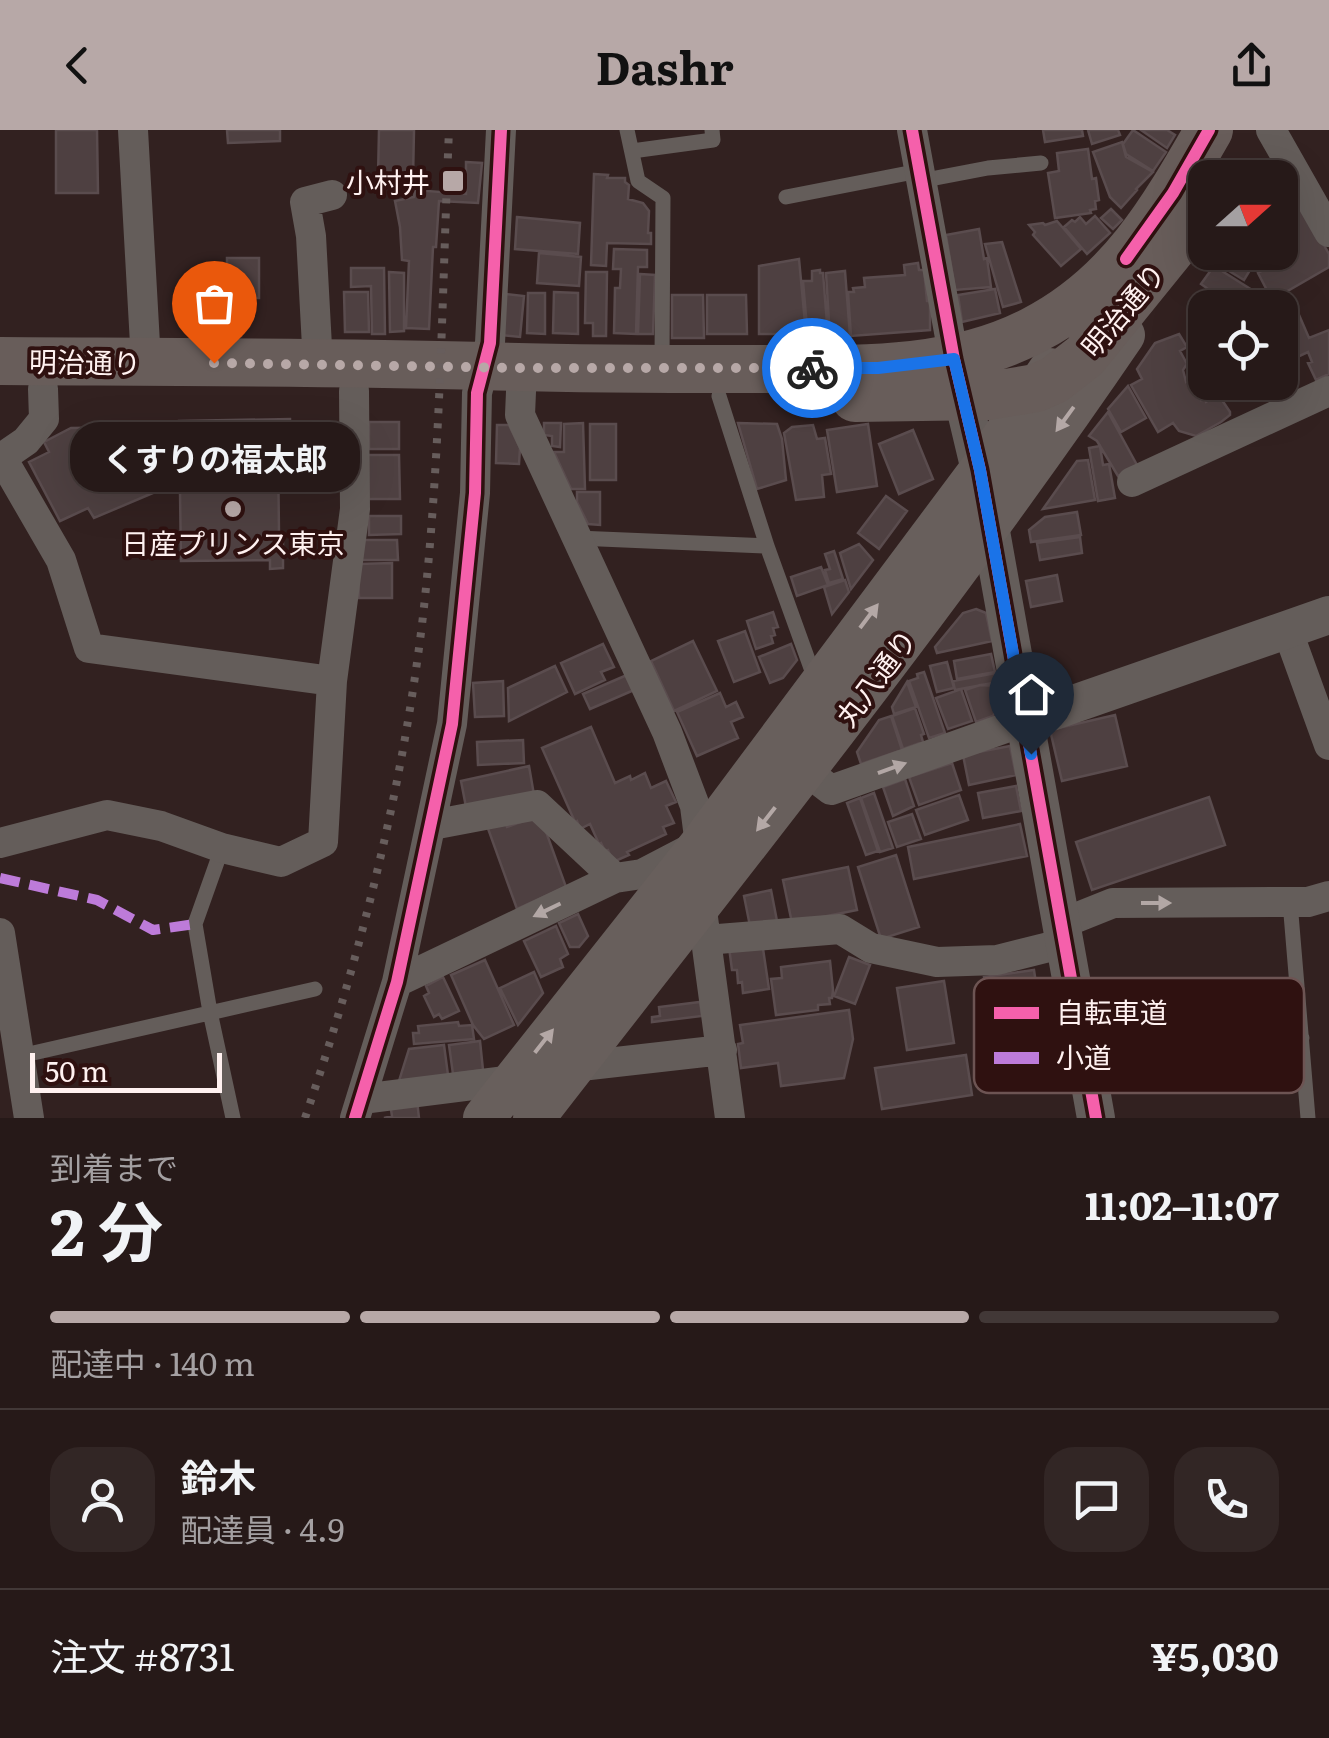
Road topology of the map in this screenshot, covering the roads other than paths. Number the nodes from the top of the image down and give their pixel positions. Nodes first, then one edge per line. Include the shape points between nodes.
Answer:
1 (133, 130) edge
2 (501, 130) edge
3 (627, 130) edge
4 (712, 130) edge
5 (912, 130) edge
6 (1209, 130) edge
7 (1244, 130) edge
8 (1271, 130) edge
9 (632, 152) junction
10 (1228, 160) edge
11 (1040, 163) dead end
12 (919, 176) junction
13 (332, 195) dead end
14 (786, 197) dead end
15 (1188, 226) edge
16 (1188, 231) edge
17 (1329, 232) edge
18 (1126, 259) junction
19 (0, 361) edge
20 (146, 362) junction
21 (662, 369) junction
22 (336, 378) junction
23 (958, 378) junction
24 (501, 380) junction
25 (1036, 388) junction
26 (22, 389) edge
27 (1329, 391) edge
28 (719, 396) junction
29 (1, 458) edge
30 (980, 470) junction
31 (1132, 482) dead end
32 (990, 526) junction
33 (577, 538) junction
34 (767, 546) junction
35 (1329, 614) edge
36 (1287, 630) junction
37 (332, 681) junction
38 (817, 686) junction
39 (1025, 721) junction
40 (1329, 746) edge
41 (805, 770) junction
42 (432, 825) junction
43 (0, 843) edge
44 (700, 844) junction
45 (222, 848) junction
46 (615, 878) junction
47 (1329, 896) edge
48 (1290, 902) junction
49 (703, 922) junction
50 (0, 933) edge
51 (1064, 933) junction
52 (1071, 978) edge
53 (1297, 978) edge
54 (397, 982) junction
55 (314, 989) dead end
56 (210, 1012) junction
57 (722, 1050) junction
58 (13, 1062) edge
59 (1304, 1065) edge
60 (572, 1067) junction
61 (513, 1080) junction
62 (1091, 1093) edge
63 (358, 1108) edge
64 (29, 1118) edge
65 (234, 1118) edge
66 (484, 1118) edge
67 (534, 1118) edge
68 (730, 1118) edge
69 (1096, 1118) edge
70 (1308, 1118) edge

1 - 20 street
2 - 24 street via 490,343
3 - 9 lane
4 - 9 lane via 713,140
5 - 12 street
6 - 18 main road, 明治通り
7 - 10 main road
8 - 17 street
9 - 21 lane via 638,181 663,198
11 - 12 lane
12 - 14 lane
12 - 23 street
13 - 22 street via 305,202
15 - 25 main road, 明治通り via 1084,356
16 -> 32 main road, 丸八通り via 1144,306
18 - 23 main road, 明治通り via 1094,290 1001,344
18 - 25 main road, 丸八通り
19 - 20 main road, 明治通り
20 - 22 main road, 明治通り
21 - 23 main road, 明治通り via 878,368
21 - 24 main road, 明治通り
22 - 24 main road, 明治通り
22 - 26 main road, 明治通り
22 - 37 street via 355,509
23 - 25 main road, 明治通り
23 - 28 main road, 明治通り
23 - 30 street
24 - 28 main road, 明治通り
24 - 33 street
24 - 42 street via 474,493 452,724
25 - 30 main road, 丸八通り
26 - 29 street via 44,419
27 - 31 street
28 - 34 lane
29 - 37 street via 61,560 88,648
30 - 32 street
38 -> 30 main road, 丸八通り
32 - 39 street
32 - 41 main road, 丸八通り
33 - 34 lane
33 - 44 street via 667,732 695,806
34 - 38 lane
35 - 36 street
36 - 39 street
36 - 40 street
37 - 45 street via 324,842 281,862
38 - 44 main road, 丸八通り
41 -> 39 street via 830,790
39 - 51 street
41 -> 49 main road, 丸八通り
42 - 46 street via 538,805
42 - 54 street
43 - 45 street via 106,814
44 - 46 street via 642,874
44 - 49 street
61 -> 44 main road, 丸八通り
45 - 56 lane via 195,924
46 -> 54 street
47 - 48 street
51 -> 48 street via 1112,903
48 - 53 lane
49 - 51 street via 840,929 871,948 937,962 998,960
49 - 57 street
49 - 60 main road, 丸八通り
50 - 58 street
51 - 52 street
54 - 63 street
55 - 56 lane
56 - 58 lane
56 - 65 lane
57 - 60 street
57 - 68 street
58 - 64 street
59 - 70 lane
60 - 67 main road, 丸八通り
61 - 63 street
61 - 66 main road, 丸八通り
62 - 69 street

